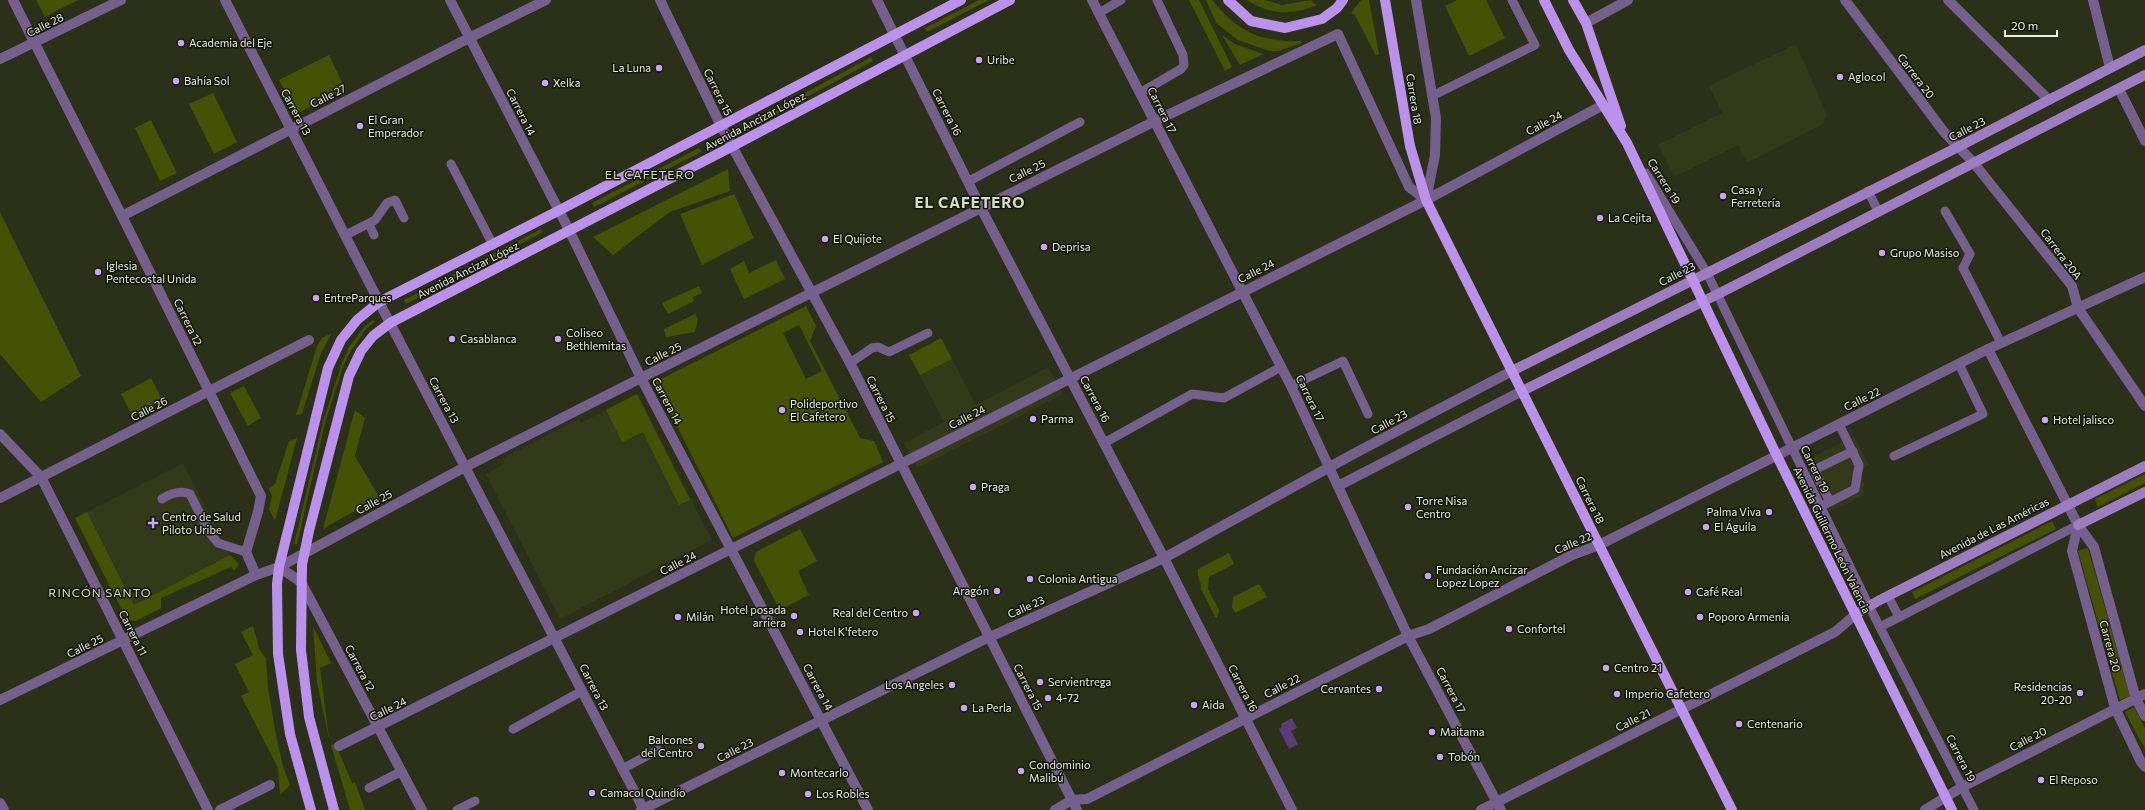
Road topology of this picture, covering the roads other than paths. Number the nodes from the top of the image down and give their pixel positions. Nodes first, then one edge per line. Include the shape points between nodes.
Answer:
1 (12, 0) edge
2 (121, 0) edge
3 (225, 0) edge
4 (450, 0) edge
5 (546, 0) edge
6 (660, 0) edge
7 (877, 0) edge
8 (961, 0) edge
9 (1010, 0) edge
10 (1092, 0) edge
11 (1121, 0) edge
12 (1157, 0) edge
13 (1228, 0) edge
14 (1343, 0) edge
15 (1384, 0) edge
16 (1416, 0) edge
17 (1512, 0) edge
18 (1544, 0) edge
19 (1573, 0) edge
20 (1628, 0) edge
21 (1845, 0) edge
22 (1948, 0) edge
23 (2093, 0) edge
24 (1099, 13) junction
25 (1586, 23) junction
26 (1338, 34) joint
27 (896, 35) junction
28 (469, 38) junction
29 (35, 43) junction
30 (2145, 50) edge
31 (904, 56) junction
32 (0, 59) edge
33 (2110, 68) junction
34 (2145, 75) edge
35 (2119, 89) junction
36 (1140, 93) junction
37 (1432, 96) junction
38 (2049, 100) junction
39 (1603, 105) junction
40 (1155, 121) junction
41 (1080, 122) dead end
42 (721, 126) junction
43 (292, 129) junction
44 (2145, 141) edge
45 (1627, 143) junction
46 (733, 146) junction
47 (1958, 147) junction
48 (1974, 162) junction
49 (451, 164) dead end
50 (969, 181) junction
51 (1868, 191) junction
52 (1426, 200) junction
53 (981, 208) junction
54 (558, 211) junction
55 (1878, 211) junction
56 (1945, 211) dead end
57 (122, 216) junction
58 (404, 218) dead end
59 (369, 224) junction
60 (569, 230) junction
61 (374, 234) dead end
62 (346, 235) junction
63 (493, 245) junction
64 (1707, 273) junction
65 (2145, 276) edge
66 (1693, 280) junction
67 (1242, 292) junction
68 (811, 294) junction
69 (1717, 294) junction
70 (1703, 300) junction
71 (379, 302) junction
72 (2078, 308) junction
73 (390, 323) junction
74 (928, 333) dead end
75 (309, 340) dead end
76 (2001, 343) junction
77 (1988, 349) junction
78 (850, 363) junction
79 (1959, 364) junction
80 (1281, 367) junction
81 (1512, 371) junction
82 (642, 378) junction
83 (1070, 378) junction
84 (1291, 386) junction
85 (209, 391) junction
86 (1522, 391) junction
87 (2145, 406) edge
88 (1368, 414) dead end
89 (1839, 424) junction
90 (0, 434) edge
91 (1104, 443) junction
92 (1791, 448) junction
93 (1853, 451) junction
94 (1777, 456) junction
95 (1894, 456) dead end
96 (901, 464) junction
97 (2145, 466) edge
98 (466, 467) junction
99 (1329, 467) junction
100 (41, 477) junction
101 (1338, 486) junction
102 (2145, 492) edge
103 (0, 498) edge
104 (162, 499) dead end
105 (1830, 502) junction
106 (2068, 504) junction
107 (1820, 507) junction
108 (2078, 525) junction
109 (1599, 545) junction
110 (732, 549) junction
111 (246, 552) junction
112 (303, 554) junction
113 (1164, 558) junction
114 (279, 567) junction
115 (256, 575) junction
116 (301, 582) junction
117 (1888, 596) junction
118 (1869, 606) junction
119 (1856, 614) junction
120 (1899, 617) junction
121 (1880, 627) junction
122 (1408, 636) junction
123 (990, 637) junction
124 (555, 639) junction
125 (124, 641) junction
126 (582, 691) junction
127 (2141, 696) edge
128 (0, 700) edge
129 (2115, 708) junction
130 (1681, 709) junction
131 (2145, 716) edge
132 (1244, 719) junction
133 (821, 720) junction
134 (378, 727) junction
135 (513, 729) dead end
136 (339, 746) dead end
137 (658, 750) dead end
138 (2145, 767) edge
139 (622, 769) junction
140 (402, 771) junction
141 (270, 785) dead end
142 (1962, 787) junction
143 (369, 788) dead end
144 (1946, 796) junction
145 (1072, 800) junction
146 (475, 801) dead end
147 (0, 803) edge
148 (1499, 806) edge
149 (4, 810) edge
150 (208, 810) edge
151 (220, 810) edge
152 (311, 810) edge
153 (334, 810) edge
154 (422, 810) edge
155 (457, 810) edge
156 (643, 810) edge
157 (868, 810) edge
158 (1055, 810) edge
159 (1077, 810) edge
160 (1292, 810) edge
161 (1482, 810) edge
162 (1732, 810) edge
163 (1925, 810) edge
164 (1952, 810) edge
165 (1974, 810) edge

1 - 29 street, Carrera 12
2 - 29 street, Calle 28
3 - 43 street, Carrera 13
4 - 28 street, Carrera 14
5 - 28 street, Calle 27
6 - 42 street, Carrera 15
7 - 27 street, Carrera 16
8 - 27 main road, Avenida Ancizar López
9 - 31 main road, Avenida Ancizar López
10 - 24 street, Carrera 17
11 - 24 lane
12 - 36 lane via 1183,55 1184,65
13 - 14 main road via 1251,21 1285,28 1322,18 1337,8
15 - 52 main road, Carrera 18 via 1410,146
16 - 37 street, Carrera 18
17 - 37 lane via 1535,45
18 - 39 main road, Carrera 19 via 1569,50
19 - 25 main road
20 - 25 street
21 - 47 street, Carrera 20
22 - 38 street
23 - 33 street
24 - 36 street, Carrera 17
25 - 45 main road
26 - 40 street, Calle 25
26 - 52 street, Carrera 18 via 1409,187
27 - 31 street, Carrera 16
27 - 42 main road, Avenida Ancizar López
28 - 43 street, Calle 27
28 - 54 street, Carrera 14
29 - 32 street, Calle 28
29 - 57 street, Carrera 12
30 - 33 main road, Calle 23
31 - 46 main road, Avenida Ancizar López
31 - 50 street, Carrera 16
33 - 38 main road, Calle 23
34 - 35 main road
35 - 44 street
35 - 48 main road
36 - 40 street, Carrera 17
37 - 52 street, Carrera 18 via 1436,118 1436,155
38 - 47 main road, Calle 23
39 - 45 main road, Carrera 19
39 - 52 street, Calle 24
40 - 53 street, Calle 25
40 - 67 street, Carrera 17
41 - 50 lane
42 - 46 street, Carrera 15
42 - 54 main road, Avenida Ancizar López
43 - 57 street, Calle 27
43 - 62 street, Carrera 13
45 - 64 lane, Carrera 19
45 - 66 main road, Carrera 19
46 - 60 main road, Avenida Ancizar López
46 - 68 street, Carrera 15
47 - 48 street, Carrera 20
47 - 51 main road, Calle 23
48 - 55 main road
48 - 72 street, Carrera 20A via 2072,286
49 - 63 lane
50 - 53 street, Carrera 16
51 - 55 lane
51 - 64 main road, Calle 23
52 - 67 street, Calle 24
52 - 81 main road, Carrera 18
53 - 68 street, Calle 25
53 - 83 street, Carrera 16
54 - 60 street, Carrera 14
54 - 63 main road, Avenida Ancizar López
55 - 69 main road
56 - 76 lane via 1970,254 1963,268
57 - 85 street, Carrera 12
58 - 59 lane via 395,200 387,203
59 - 61 lane
59 - 62 lane
60 - 73 main road, Avenida Ancizar López
60 - 82 street, Carrera 14
62 - 71 street, Carrera 13
63 - 71 main road, Avenida Ancizar López
64 - 66 main road, Calle 23
64 - 69 lane, Carrera 19
65 - 72 street, Calle 22
66 - 70 main road, Avenida Guillermo León Valencia
66 - 81 main road, Calle 23
67 - 80 street, Carrera 17
67 - 83 street, Calle 24
68 - 78 street, Carrera 15
68 - 82 street, Calle 25
69 - 70 main road
69 - 92 lane, Carrera 19
70 - 86 main road
70 - 94 main road, Avenida Guillermo León Valencia
71 - 73 street, Carrera 13
71 - 114 main road, Avenida Ancizar López via 357,320 341,340 328,368
72 - 76 street, Calle 22
72 - 87 street, Carrera 20A
73 - 98 street, Carrera 13
73 - 112 main road, Avenida Ancizar López via 373,336 361,351 349,376
74 - 78 lane via 889,352 878,347 872,348
75 - 85 street, Calle 26
76 - 77 street, Calle 22
77 - 79 street, Calle 22
77 - 106 street, Carrera 20
78 - 96 street, Carrera 15
79 - 89 street, Calle 22
79 - 95 lane via 1983,414
80 - 84 street, Carrera 17
80 - 91 lane via 1224,398 1192,394
81 - 86 main road, Carrera 18
81 - 99 street, Calle 23
82 - 98 street, Calle 25
82 - 110 street, Carrera 14
83 - 91 street, Carrera 16
83 - 96 street, Calle 24
84 - 88 lane via 1343,361
84 - 99 street, Carrera 17
85 - 100 street, Calle 26
85 - 111 street, Carrera 12 via 261,496
86 - 101 street
86 - 109 main road, Carrera 18
89 - 92 street, Calle 22
89 - 93 lane
90 - 100 street, Carrera 11
91 - 113 street, Carrera 16
92 - 94 street, Calle 22
92 - 107 lane, Carrera 19
93 - 105 lane via 1859,465 1855,489
93 - 105 lane via 1814,470
94 - 109 street, Calle 22
94 - 119 main road, Avenida Guillermo León Valencia
96 - 110 street, Calle 24
96 - 123 street, Carrera 15
97 - 106 main road, Avenida de Las Américas
98 - 112 street, Calle 25
98 - 124 street, Carrera 13
99 - 101 street, Carrera 17
99 - 113 street, Calle 23
100 - 103 street, Calle 26
100 - 125 street, Carrera 11
101 - 122 street, Carrera 17
102 - 108 main road
104 - 111 lane via 171,493 184,491 190,494 209,532 218,543
105 - 107 lane
106 - 108 street, Carrera 20
106 - 117 main road, Avenida de Las Américas
107 - 118 lane, Carrera 19
108 - 120 lane
108 - 127 street, Carrera 20 via 2094,548
108 - 129 street, Carrera 20 via 2072,551
109 - 122 street, Calle 22 via 1572,555 1429,629
109 - 130 main road, Carrera 18
110 - 124 street, Calle 24
110 - 133 street, Carrera 14
111 - 115 street
112 - 114 street, Calle 25
112 - 116 main road, Avenida Ancizar López
113 - 123 street, Calle 23
113 - 132 street, Carrera 16
114 - 115 street, Calle 25
114 - 116 street, Carrera 12
114 - 152 main road, Avenida Ancizar López via 278,654 290,734
115 - 125 street, Calle 25
116 - 134 street, Carrera 12
116 - 153 main road, Avenida Ancizar López via 301,650 309,717
117 - 118 main road, Avenida de Las Américas
117 - 120 lane
118 - 119 main road, Avenida de Las Américas
118 - 121 lane, Carrera 19
119 - 130 street, Calle 21 via 1835,632
119 - 144 main road, Avenida Guillermo León Valencia
120 - 121 lane
121 - 142 lane, Carrera 19
122 - 132 street, Calle 22
122 - 148 street, Carrera 17
123 - 133 street, Calle 23
123 - 145 street, Carrera 15
124 - 126 street, Carrera 13
124 - 134 street, Calle 24
125 - 128 street, Calle 25
125 - 150 street, Carrera 11
126 - 135 lane
126 - 139 street, Carrera 13
127 - 129 street, Calle 20
127 - 131 street, Carrera 20
129 - 138 street, Carrera 20 via 2140,762
129 - 142 street, Calle 20
130 - 148 street, Calle 21
130 - 162 main road, Carrera 18
132 - 145 street, Calle 22 via 1087,799
132 - 160 street, Carrera 16
133 - 156 street, Calle 23
133 - 157 street, Carrera 14
134 - 136 street, Calle 24
134 - 140 street, Carrera 12
137 - 139 lane
139 - 156 street, Carrera 13
140 - 143 lane
140 - 154 street, Carrera 12
141 - 151 street
142 - 144 street, Calle 20
142 - 165 lane, Carrera 19
144 - 163 street, Calle 20
144 - 164 main road, Avenida Guillermo León Valencia
145 - 158 street, Calle 22
145 - 159 street, Carrera 15
146 - 155 lane
147 - 149 street
148 - 161 street, Calle 21

